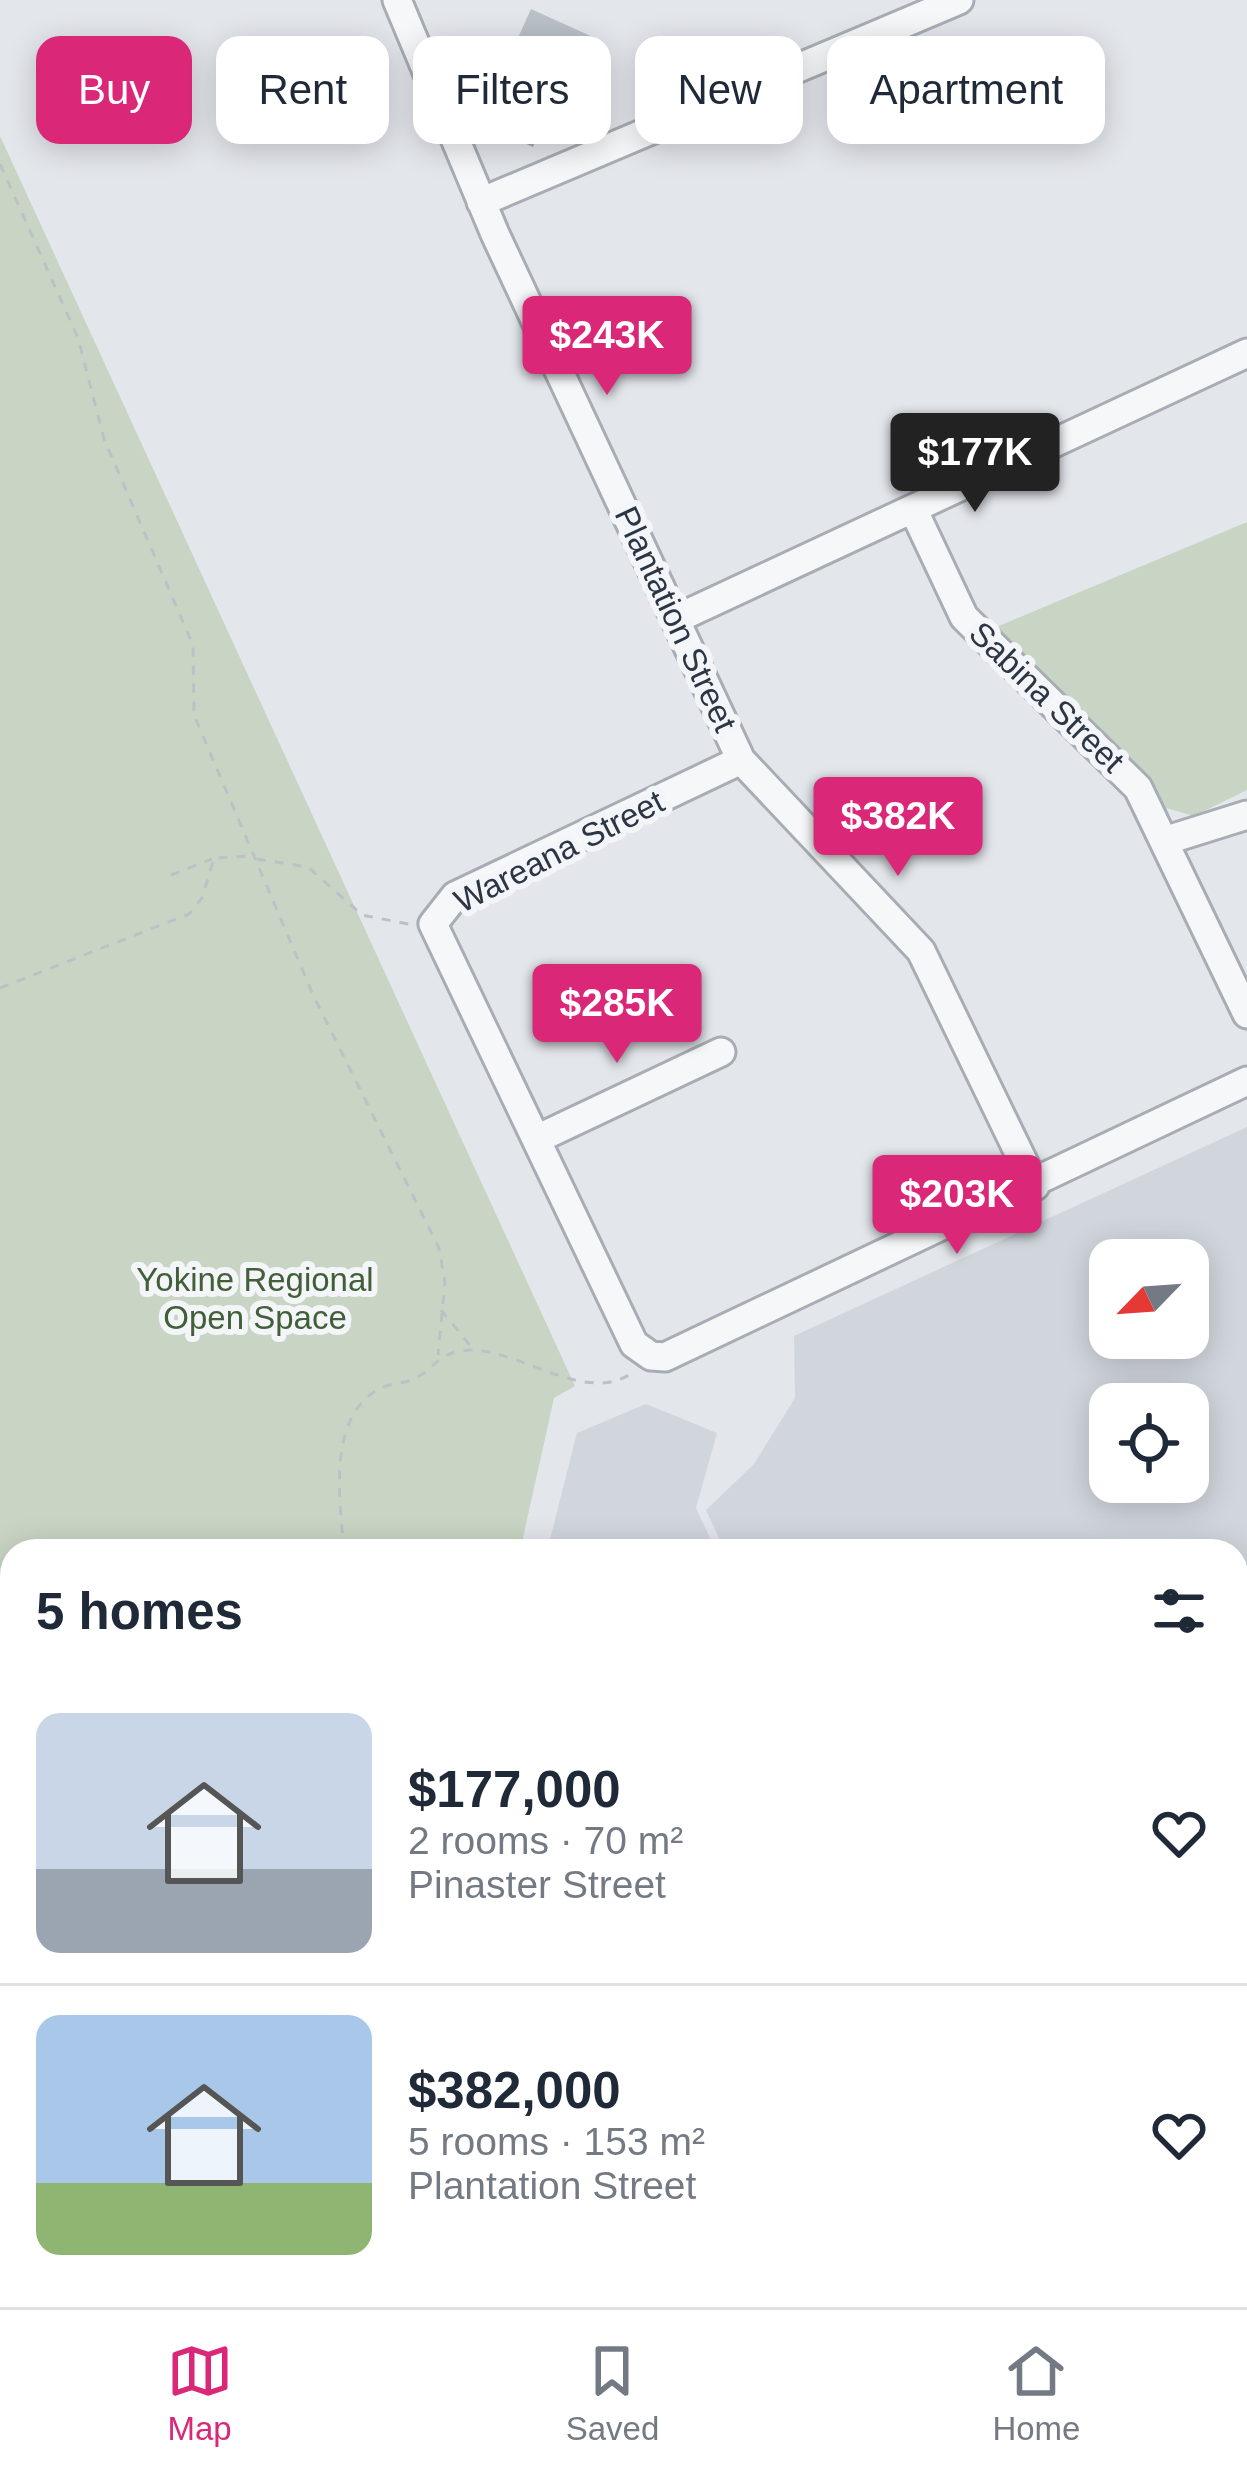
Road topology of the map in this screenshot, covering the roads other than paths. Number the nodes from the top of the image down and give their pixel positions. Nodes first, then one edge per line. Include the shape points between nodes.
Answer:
1 (397, 0) edge
2 (959, 0) edge
3 (482, 202) junction
4 (1247, 352) edge
5 (914, 509) junction
6 (676, 620) junction
7 (741, 760) junction
8 (1247, 815) edge
9 (1164, 841) junction
10 (1247, 1014) edge
11 (722, 1052) dead end
12 (1247, 1081) edge
13 (539, 1138) junction
14 (1035, 1186) junction

1 - 3 street, Plantation Street
2 - 3 street
3 - 6 street, Plantation Street
4 - 5 street
5 - 6 street
5 - 9 street, Sabina Street via 964,616 1124,770
6 - 7 street, Plantation Street
7 - 13 street, Wareana Street via 455,896 433,924
7 - 14 street, Plantation Street via 921,951
8 - 9 street
9 - 10 street, Sabina Street
11 - 13 street
12 - 14 street
13 - 14 street, Wareana Street via 634,1343 651,1356 665,1357

